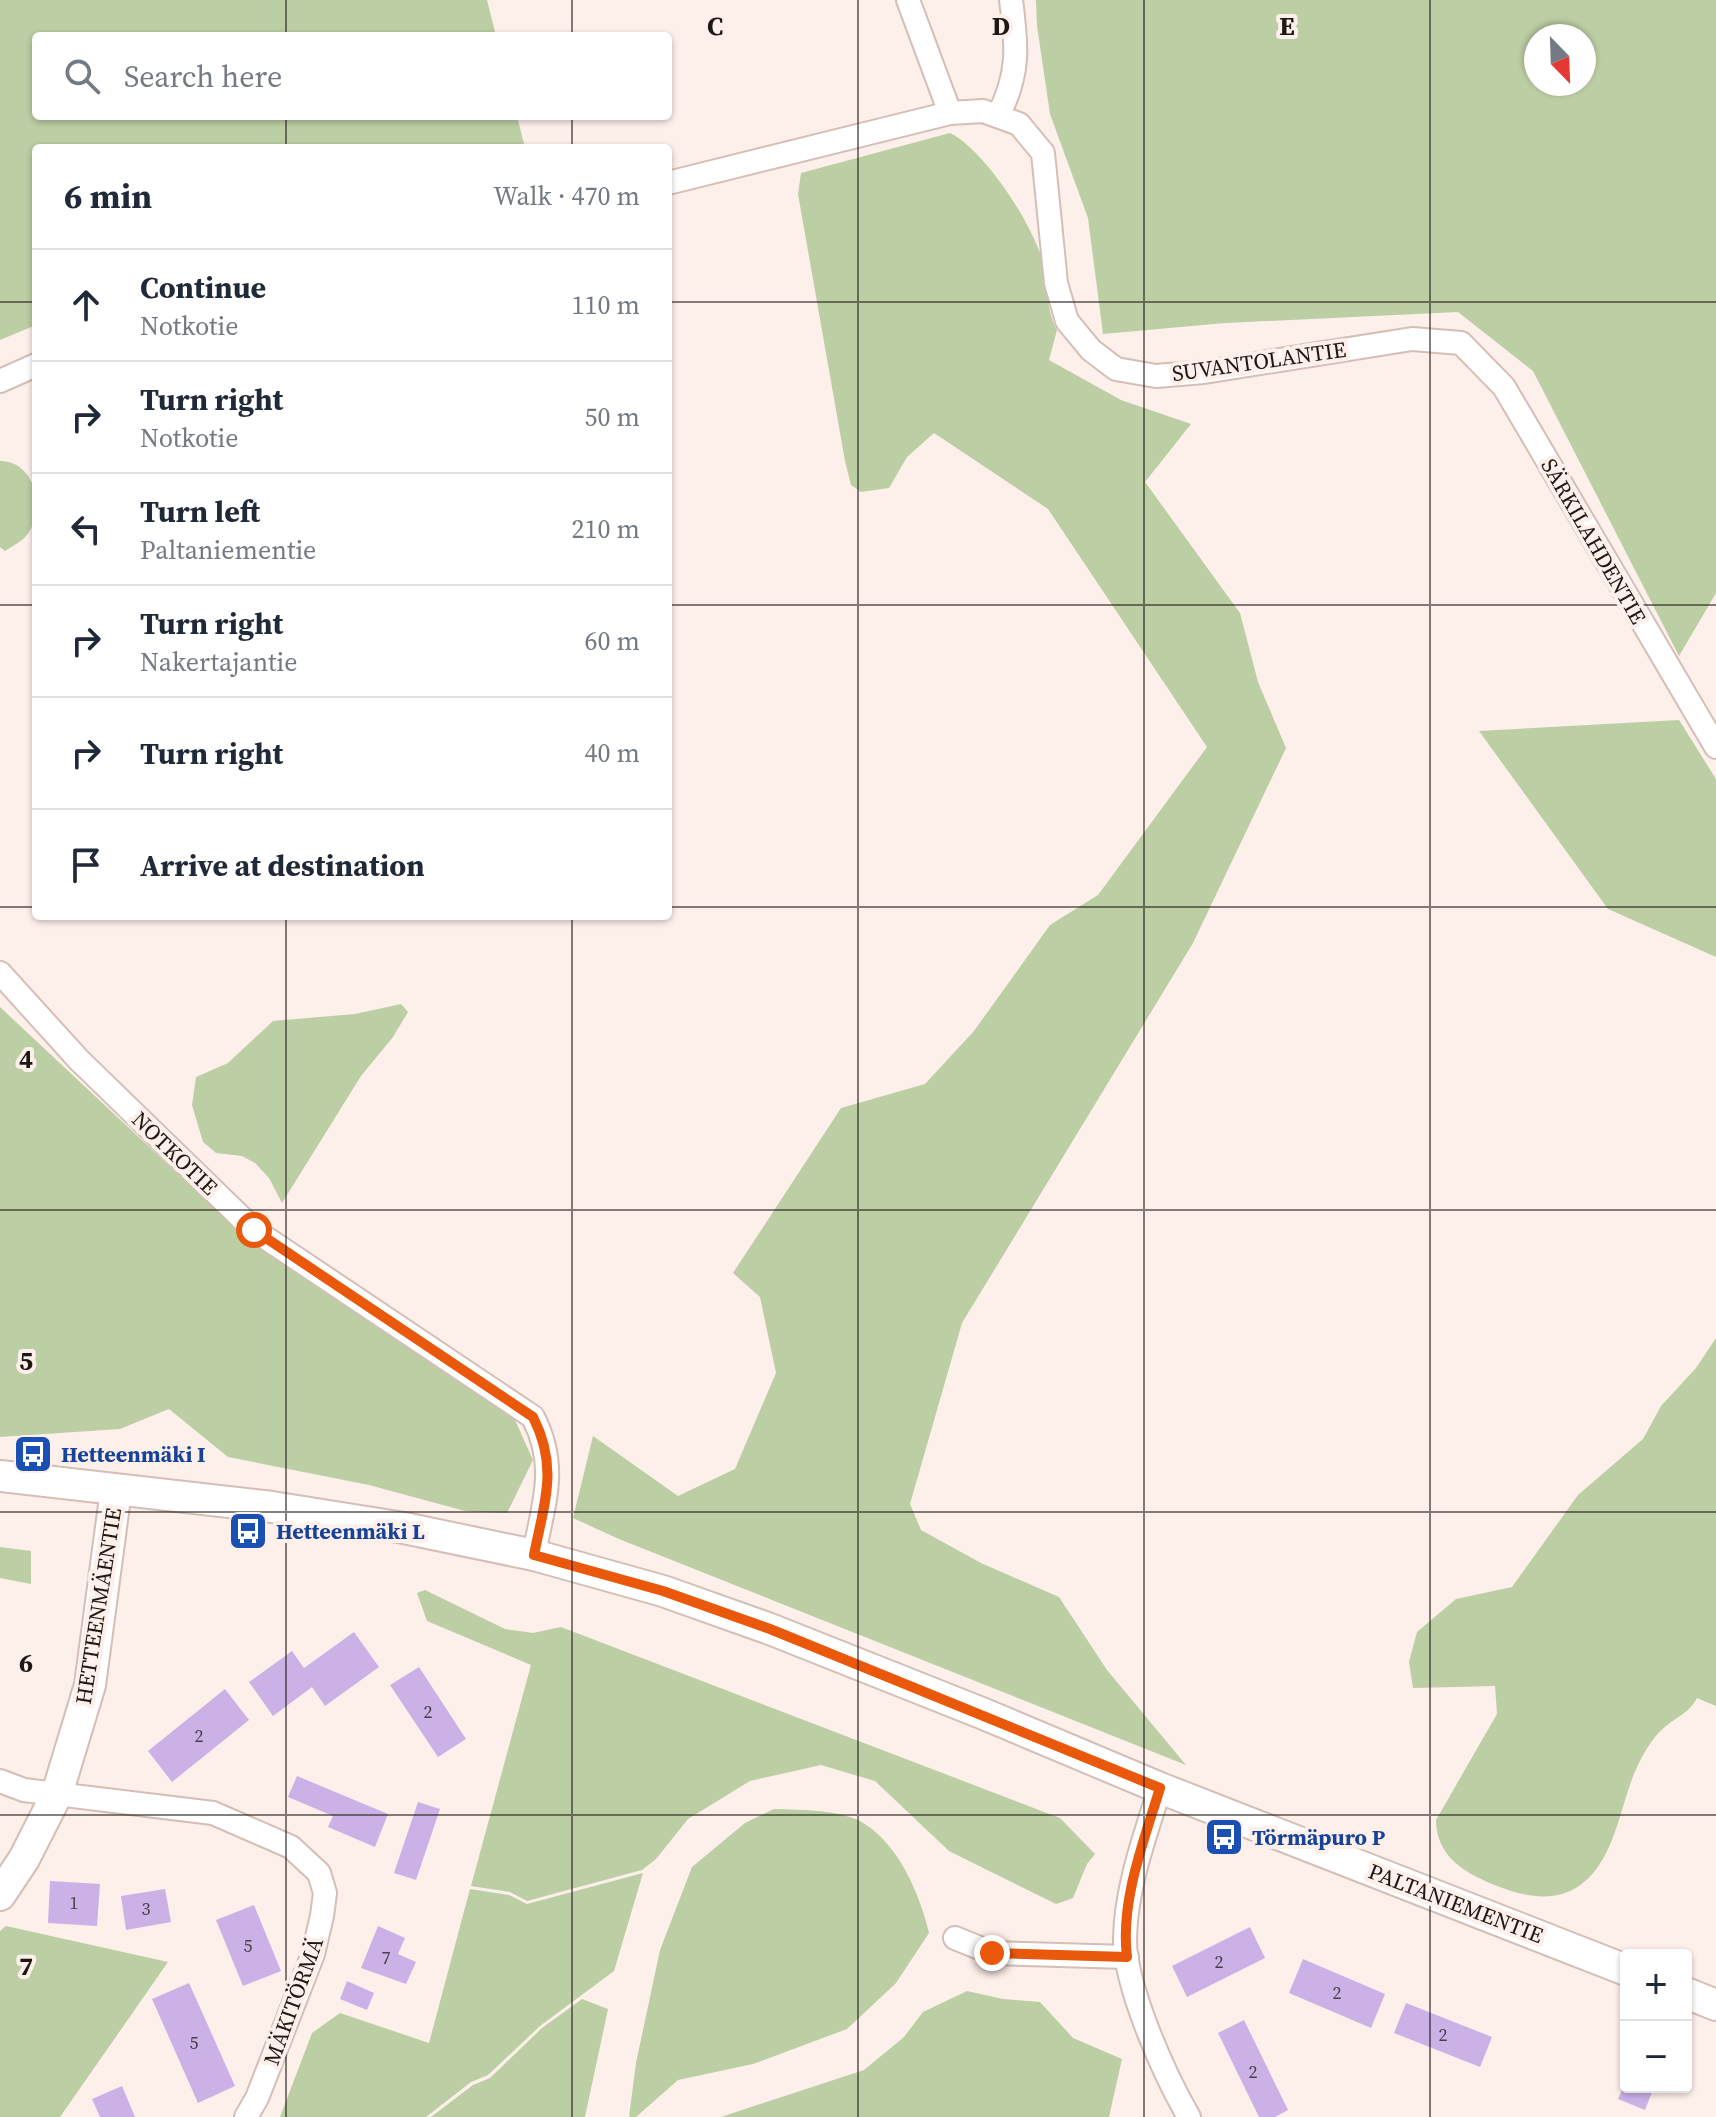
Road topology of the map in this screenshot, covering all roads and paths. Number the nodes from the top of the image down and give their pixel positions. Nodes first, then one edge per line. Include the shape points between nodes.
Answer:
1 (908, 0) edge
2 (1011, 0) edge
3 (950, 113) junction
4 (998, 116) junction
5 (672, 182) edge
6 (1461, 343) joint
7 (32, 367) edge
8 (0, 381) edge
9 (1716, 747) edge
10 (0, 973) edge
11 (0, 1476) edge
12 (116, 1490) junction
13 (534, 1555) junction
14 (0, 1781) edge
15 (1160, 1788) junction
16 (57, 1794) junction
17 (0, 1895) edge
18 (955, 1938) dead end
19 (1127, 1957) junction
20 (1620, 1968) edge
21 (1692, 1995) edge
22 (1716, 2005) edge
23 (246, 2117) edge
24 (1189, 2117) edge

1 - 3 street
2 - 4 street via 1016,56 1011,90
3 - 4 street, SUVANTOLANTIE via 983,111
3 - 5 street, SUVANTOLANTIE
4 - 6 street, SUVANTOLANTIE via 1019,124 1043,153 1056,283 1067,321 1116,369 1156,376 1412,339
6 - 9 street, SÄRKILAHDENTIE via 1504,387
7 - 8 street
10 - 13 street, NOTKOTIE via 79,1060 254,1230 533,1417 548,1459
11 - 12 street, PALTANIEMENTIE
12 - 13 street, PALTANIEMENTIE via 272,1507
12 - 16 street, HETTEENMÄENTIE via 90,1685
13 - 15 street, PALTANIEMENTIE via 663,1591 770,1629
14 - 16 street, MÄKITÖRMÄ
15 - 19 street via 1132,1891
15 - 20 street, PALTANIEMENTIE
16 - 17 street, HETTEENMÄENTIE
16 - 23 street, MÄKITÖRMÄ via 213,1813 291,1847 319,1873 325,1893 313,1954
18 - 19 street via 992,1953
19 - 24 street via 1148,2029
21 - 22 street

